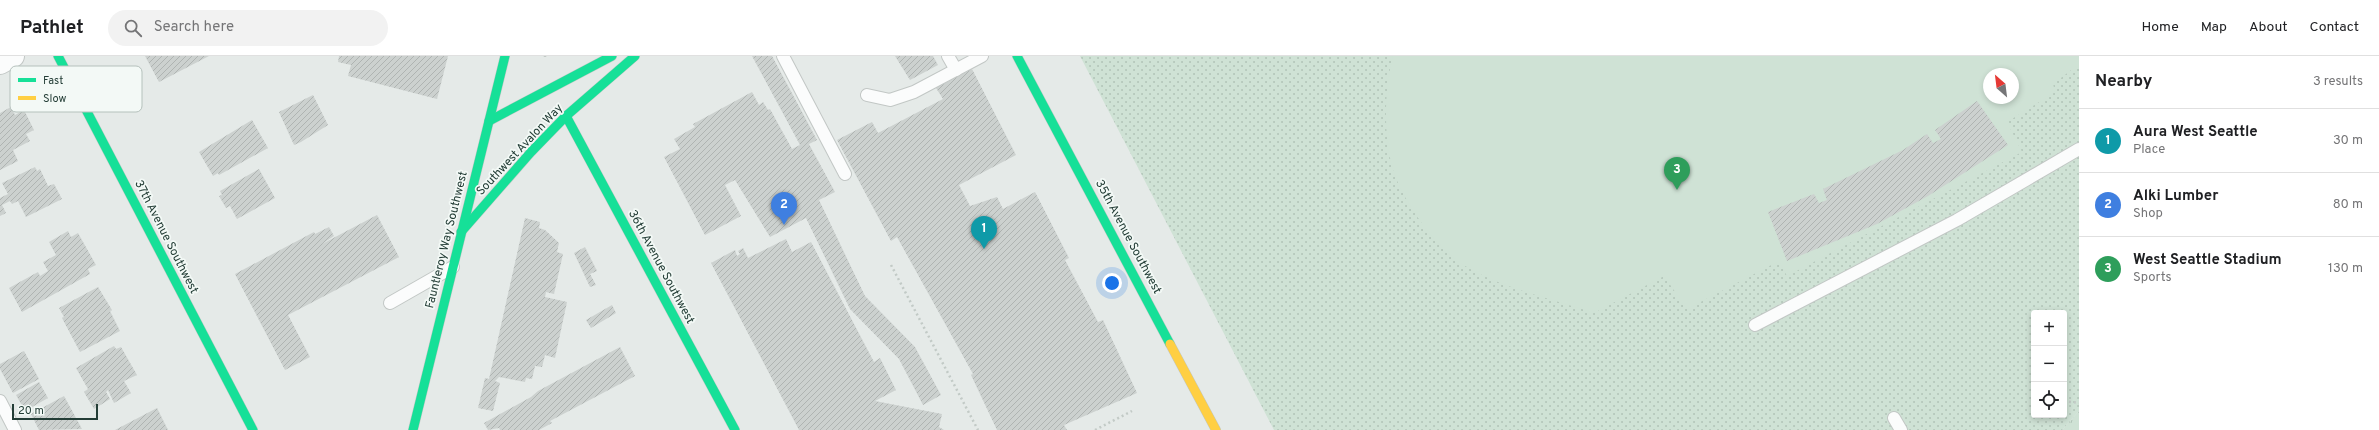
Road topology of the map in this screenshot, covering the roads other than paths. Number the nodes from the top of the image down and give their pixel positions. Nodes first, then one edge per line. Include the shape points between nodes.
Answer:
1 (13, 56) edge
2 (58, 56) edge
3 (505, 56) edge
4 (612, 56) edge
5 (635, 56) edge
6 (783, 56) edge
7 (948, 56) edge
8 (982, 56) edge
9 (1017, 56) edge
10 (0, 63) edge
11 (63, 66) edge
12 (956, 70) junction
13 (568, 79) junction
14 (867, 95) dead end
15 (87, 112) edge
16 (566, 116) junction
17 (490, 121) junction
18 (2079, 149) edge
19 (845, 174) dead end
20 (461, 232) junction
21 (453, 267) junction
22 (390, 302) dead end
23 (1755, 325) dead end
24 (0, 401) edge
25 (1894, 418) dead end
26 (15, 430) edge
27 (253, 430) edge
28 (414, 430) edge
29 (735, 430) edge
30 (1216, 430) edge
31 (1901, 430) edge

1 - 10 street
2 - 11 main road, 37th Avenue Southwest
3 - 17 main road, Fauntleroy Way Southwest
4 - 13 main road, Southwest Avalon Way
5 - 16 main road, Southwest Avalon Way
6 - 19 lane
7 - 12 lane
8 - 12 lane
9 - 30 main road, 35th Avenue Southwest
12 - 14 lane via 914,92 890,100
13 - 16 main road
13 - 17 main road, Southwest Avalon Way
15 - 27 main road, 37th Avenue Southwest
16 - 20 main road, Southwest Avalon Way via 526,157
16 - 29 main road, 36th Avenue Southwest
17 - 20 main road, Fauntleroy Way Southwest
18 - 23 lane via 1957,220
20 - 21 main road, Fauntleroy Way Southwest
21 - 22 lane
21 - 28 main road, Fauntleroy Way Southwest
24 - 26 lane
25 - 31 lane

